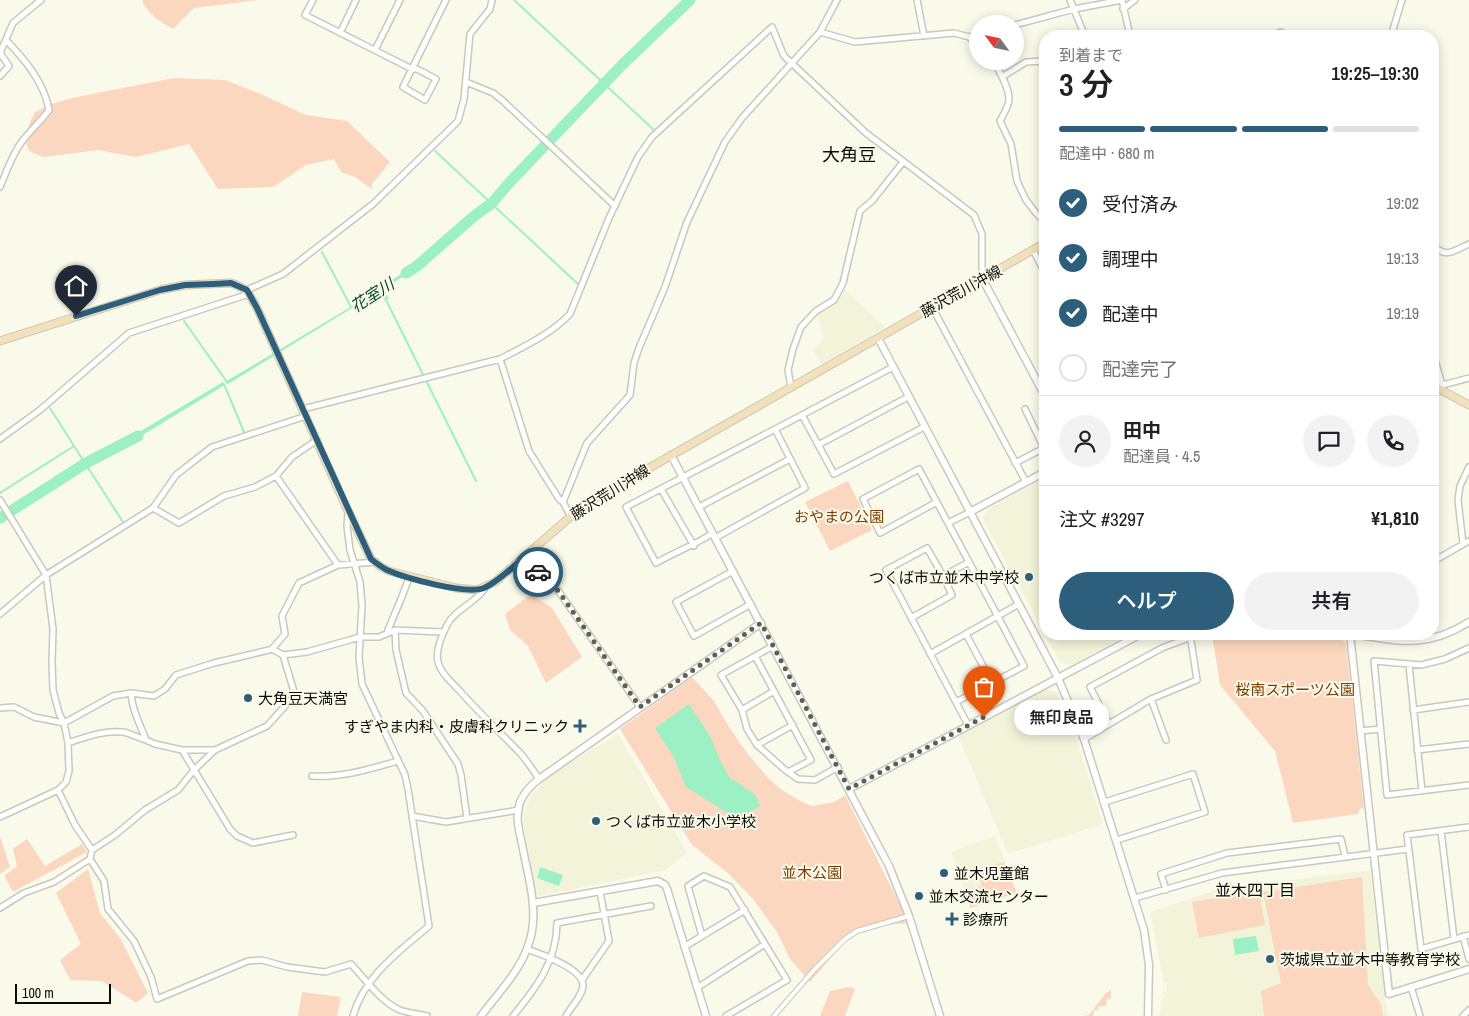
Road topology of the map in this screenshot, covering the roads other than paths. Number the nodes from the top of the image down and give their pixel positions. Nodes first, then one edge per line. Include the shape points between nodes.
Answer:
1 (41, 0) edge
2 (313, 0) edge
3 (356, 0) edge
4 (400, 0) edge
5 (446, 0) edge
6 (492, 0) edge
7 (838, 0) edge
8 (917, 0) edge
9 (1070, 0) edge
10 (1122, 0) edge
11 (1135, 0) edge
12 (1402, 0) edge
13 (1074, 9) junction
14 (1123, 9) junction
15 (1024, 23) edge
16 (1083, 30) edge
17 (1128, 30) edge
18 (1393, 30) edge
19 (820, 32) junction
20 (340, 33) junction
21 (924, 36) junction
22 (969, 37) edge
23 (6, 40) junction
24 (375, 50) junction
25 (1039, 61) edge
26 (792, 64) junction
27 (412, 69) junction
28 (998, 70) edge
29 (0, 76) edge
30 (1002, 78) junction
31 (466, 82) junction
32 (903, 162) junction
33 (0, 187) edge
34 (615, 206) junction
35 (1039, 216) edge
36 (1469, 244) edge
37 (1039, 246) edge
38 (1033, 250) junction
39 (1439, 250) edge
40 (1039, 262) edge
41 (982, 278) junction
42 (248, 292) junction
43 (932, 307) junction
44 (878, 338) junction
45 (0, 341) edge
46 (500, 359) junction
47 (893, 367) junction
48 (1469, 378) edge
49 (1039, 385) edge
50 (1439, 386) edge
51 (791, 387) junction
52 (1439, 389) edge
53 (908, 397) junction
54 (1469, 406) edge
55 (1025, 410) dead end
56 (305, 413) junction
57 (802, 415) junction
58 (924, 427) junction
59 (775, 430) junction
60 (1039, 438) edge
61 (0, 439) edge
62 (317, 440) junction
63 (818, 445) junction
64 (1039, 451) edge
65 (671, 455) junction
66 (790, 458) junction
67 (1015, 463) junction
68 (1469, 467) edge
69 (1039, 475) edge
70 (276, 476) junction
71 (683, 477) junction
72 (1026, 482) junction
73 (661, 489) junction
74 (0, 500) edge
75 (563, 502) junction
76 (937, 502) junction
77 (699, 507) junction
78 (153, 508) junction
79 (348, 510) junction
80 (970, 512) junction
81 (570, 515) junction
82 (948, 523) junction
83 (714, 536) junction
84 (1466, 543) edge
85 (694, 546) junction
86 (1439, 558) edge
87 (521, 560) junction
88 (376, 562) junction
89 (969, 562) junction
90 (354, 564) junction
91 (338, 566) junction
92 (733, 571) junction
93 (46, 575) junction
94 (943, 576) junction
95 (409, 577) junction
96 (485, 588) junction
97 (751, 604) junction
98 (1019, 604) junction
99 (0, 614) edge
100 (998, 617) junction
101 (911, 618) junction
102 (1469, 622) edge
103 (761, 623) junction
104 (395, 630) junction
105 (443, 632) junction
106 (387, 633) junction
107 (966, 634) junction
108 (1439, 636) edge
109 (360, 637) junction
110 (1130, 640) edge
111 (1180, 640) edge
112 (1192, 640) edge
113 (1352, 640) edge
114 (1390, 640) edge
115 (1420, 640) edge
116 (773, 646) junction
117 (1469, 648) edge
118 (272, 649) junction
119 (930, 654) junction
120 (283, 656) junction
121 (755, 656) junction
122 (1409, 665) junction
123 (1058, 678) junction
124 (992, 683) junction
125 (774, 691) junction
126 (131, 693) junction
127 (1151, 699) junction
128 (956, 702) junction
129 (1469, 702) edge
130 (640, 707) junction
131 (0, 708) edge
132 (742, 710) junction
133 (1413, 710) junction
134 (64, 723) junction
135 (1109, 724) junction
136 (793, 725) junction
137 (968, 726) junction
138 (1380, 729) junction
139 (1360, 731) junction
140 (1084, 739) junction
141 (146, 740) junction
142 (1166, 740) dead end
143 (68, 743) junction
144 (1469, 744) edge
145 (757, 745) junction
146 (182, 750) junction
147 (215, 750) junction
148 (1417, 750) junction
149 (398, 761) junction
150 (838, 767) junction
151 (194, 770) junction
152 (788, 772) junction
153 (312, 776) dead end
154 (539, 778) junction
155 (1469, 785) edge
156 (849, 789) junction
157 (58, 790) junction
158 (1422, 791) junction
159 (1105, 802) junction
160 (519, 810) junction
161 (412, 816) junction
162 (0, 817) edge
163 (467, 818) junction
164 (1469, 827) edge
165 (1441, 831) junction
166 (293, 835) dead end
167 (1117, 840) junction
168 (1408, 849) junction
169 (92, 850) junction
170 (1374, 852) junction
171 (1345, 856) junction
172 (90, 859) junction
173 (1166, 890) junction
174 (600, 891) junction
175 (1135, 898) junction
176 (532, 903) junction
177 (651, 906) dead end
178 (0, 908) edge
179 (745, 910) junction
180 (605, 914) junction
181 (909, 916) junction
182 (1466, 935) edge
183 (702, 936) junction
184 (1454, 939) junction
185 (765, 944) junction
186 (684, 947) junction
187 (527, 949) junction
188 (551, 958) junction
189 (1469, 959) edge
190 (1469, 969) edge
191 (582, 980) junction
192 (369, 984) junction
193 (1411, 987) junction
194 (697, 988) junction
195 (1469, 1010) edge
196 (353, 1016) edge
197 (427, 1016) edge
198 (481, 1016) edge
199 (513, 1016) edge
200 (566, 1016) edge
201 (706, 1016) edge
202 (726, 1016) edge
203 (774, 1016) edge
204 (940, 1016) edge
205 (1148, 1016) edge
206 (1420, 1016) edge
207 (1463, 1016) edge

1 - 23 street via 14,23
2 - 20 street via 305,16
3 - 20 street
4 - 24 street
5 - 27 street
6 - 31 street via 490,9 470,34
7 - 19 street
8 - 21 street
9 - 13 street
10 - 13 street
10 - 14 street
11 - 14 street
12 - 18 street
13 - 15 street
13 - 16 street
14 - 17 street
19 - 21 street via 855,42
19 - 26 street
20 - 24 street
21 - 22 street via 954,33
23 - 29 street via 0,53 9,66
23 - 33 street via 32,70 46,96 49,110 13,156
24 - 27 street
25 - 30 street via 1026,62
26 - 32 street via 866,133
26 - 34 street via 784,56 772,27 652,137 638,157
26 - 75 street via 742,118 725,142 687,222 639,348 630,395 586,443
27 - 27 street via 403,87 425,100 436,79 417,68
28 - 30 street
30 - 35 street via 1009,99 1000,121 1011,144 1017,181
31 - 34 street via 502,100
31 - 42 street via 458,121 373,204 283,274
32 - 41 street via 977,219 982,234
32 - 51 street via 860,211 843,283 834,300 816,311 801,327 788,370
34 - 46 street via 570,314 545,334
36 - 39 street via 1452,252
37 - 38 main road, 藤沢荒川沖線
38 - 40 street
38 - 41 main road, 藤沢荒川沖線
41 - 43 main road, 藤沢荒川沖線
41 - 49 street
42 - 45 main road via 231,283 174,287
42 - 56 main road
42 - 61 street via 129,333 40,410
43 - 44 main road, 藤沢荒川沖線
43 - 67 street
44 - 47 street
44 - 51 main road, 藤沢荒川沖線
46 - 56 street
46 - 75 street via 530,451
47 - 53 street
47 - 57 street
48 - 50 street
51 - 65 main road, 藤沢荒川沖線
52 - 54 main road
53 - 58 street
53 - 63 street
55 - 60 street
56 - 62 main road
56 - 78 street via 212,447 176,475
57 - 59 street
57 - 63 street
58 - 63 street via 834,474
58 - 80 street
59 - 66 street
59 - 71 street
62 - 70 street via 292,457
62 - 79 main road
64 - 67 street
65 - 71 street
65 - 81 main road, 藤沢荒川沖線
66 - 77 street
66 - 83 street via 805,488
67 - 72 street
68 - 84 street via 1460,486 1458,500
69 - 72 street
70 - 78 street via 255,487 224,496 179,523
70 - 91 street
71 - 73 street
71 - 77 street
72 - 80 street
73 - 85 street
73 - 85 street via 626,507 656,563
74 - 93 street
75 - 81 street
76 - 76 street via 919,469 863,499 880,533
76 - 82 street
77 - 83 street
78 - 93 street
79 - 88 main road
79 - 90 street via 347,526
80 - 82 street
80 - 98 street
81 - 87 main road, 藤沢荒川沖線
82 - 89 street
83 - 85 street
83 - 92 street
84 - 86 street
87 - 96 main road, 藤沢荒川沖線
87 - 130 street via 550,581 559,592
88 - 90 street
88 - 95 main road via 389,571
89 - 94 street
89 - 100 street
90 - 91 street
90 - 109 street via 362,605
91 - 118 street via 299,583 282,616 285,634
92 - 97 street
92 - 97 street via 676,602 694,636
93 - 99 street
93 - 134 street via 53,629 53,690
94 - 101 street via 952,595
94 - 101 street via 927,548 886,570
95 - 96 main road via 464,590
95 - 106 street
96 - 105 street via 456,614
97 - 103 street
98 - 100 street
98 - 123 street
100 - 107 street
100 - 124 street via 1024,666
101 - 119 street
102 - 108 street via 1451,633
103 - 116 street
103 - 130 street
104 - 105 street
104 - 106 street
104 - 163 street via 406,693 423,711 458,764
105 - 154 street via 437,657 442,669 480,715 522,755
106 - 109 street
107 - 119 street
107 - 124 street
109 - 120 street
109 - 149 street via 362,684
110 - 123 street
111 - 135 street via 1090,687
112 - 127 street via 1197,680
113 - 139 street
114 - 115 street
116 - 121 street
116 - 150 street
117 - 122 street via 1446,659
118 - 120 street
118 - 126 street via 176,675 165,689 154,696
119 - 128 street
120 - 147 street via 295,695 267,726
121 - 125 street
121 - 132 street via 721,675
122 - 133 street
122 - 138 street via 1374,661
123 - 137 street
123 - 140 street
124 - 128 street
125 - 132 street
125 - 136 street
126 - 134 street via 113,696
126 - 141 street via 131,705
127 - 135 street
127 - 142 street
128 - 137 street
129 - 133 street
130 - 154 street
131 - 134 street via 14,707 34,717
132 - 145 street via 747,729
133 - 148 street
134 - 143 street
135 - 140 street
136 - 145 street
136 - 152 street via 812,760
137 - 156 street
138 - 139 street
138 - 158 street via 1387,795
139 - 170 street
140 - 159 street
141 - 143 street via 124,732 105,732
141 - 146 street
143 - 157 street via 69,771 66,782
144 - 148 street
145 - 152 street
146 - 147 street
146 - 151 street
147 - 151 street
148 - 158 street
149 - 153 street via 356,773
149 - 161 street via 408,789
150 - 152 street via 815,780 798,779
150 - 156 street
151 - 166 street via 237,836 253,843
151 - 169 street via 178,790
154 - 160 street via 526,792
155 - 158 street
156 - 181 street via 889,866
157 - 162 street
157 - 169 street
159 - 167 street
159 - 167 street via 1193,774 1205,812
160 - 163 street
160 - 176 street via 518,828
161 - 163 street via 446,822
161 - 192 street via 429,926 390,959
164 - 165 street
165 - 168 street via 1407,835
165 - 184 street
167 - 175 street
168 - 170 street
168 - 184 street via 1421,949
169 - 172 street
170 - 171 street
170 - 193 street via 1389,994
171 - 173 street via 1222,873
171 - 173 street via 1342,840 1227,853 1161,874
172 - 178 street via 54,882
172 - 192 street via 104,882 108,909 134,941 151,977 157,999 248,961 262,960 325,972 351,964
173 - 175 street
174 - 176 street
174 - 180 street
174 - 186 street via 662,883 667,889
175 - 205 street via 1146,940
176 - 187 street via 532,930
177 - 180 street
179 - 183 street
179 - 183 street via 730,887 704,876 688,886
179 - 185 street
180 - 188 street via 557,923
180 - 191 street via 609,942
181 - 203 street via 857,931 814,970
181 - 204 street
182 - 184 street
182 - 189 street
183 - 186 street
185 - 194 street
185 - 202 street via 787,980
186 - 194 street
187 - 188 street
187 - 198 street via 517,970
188 - 191 street
188 - 199 street via 536,987
190 - 193 street
191 - 200 street via 581,992
192 - 196 street
192 - 197 street via 400,1010
193 - 206 street
194 - 201 street
195 - 207 street

